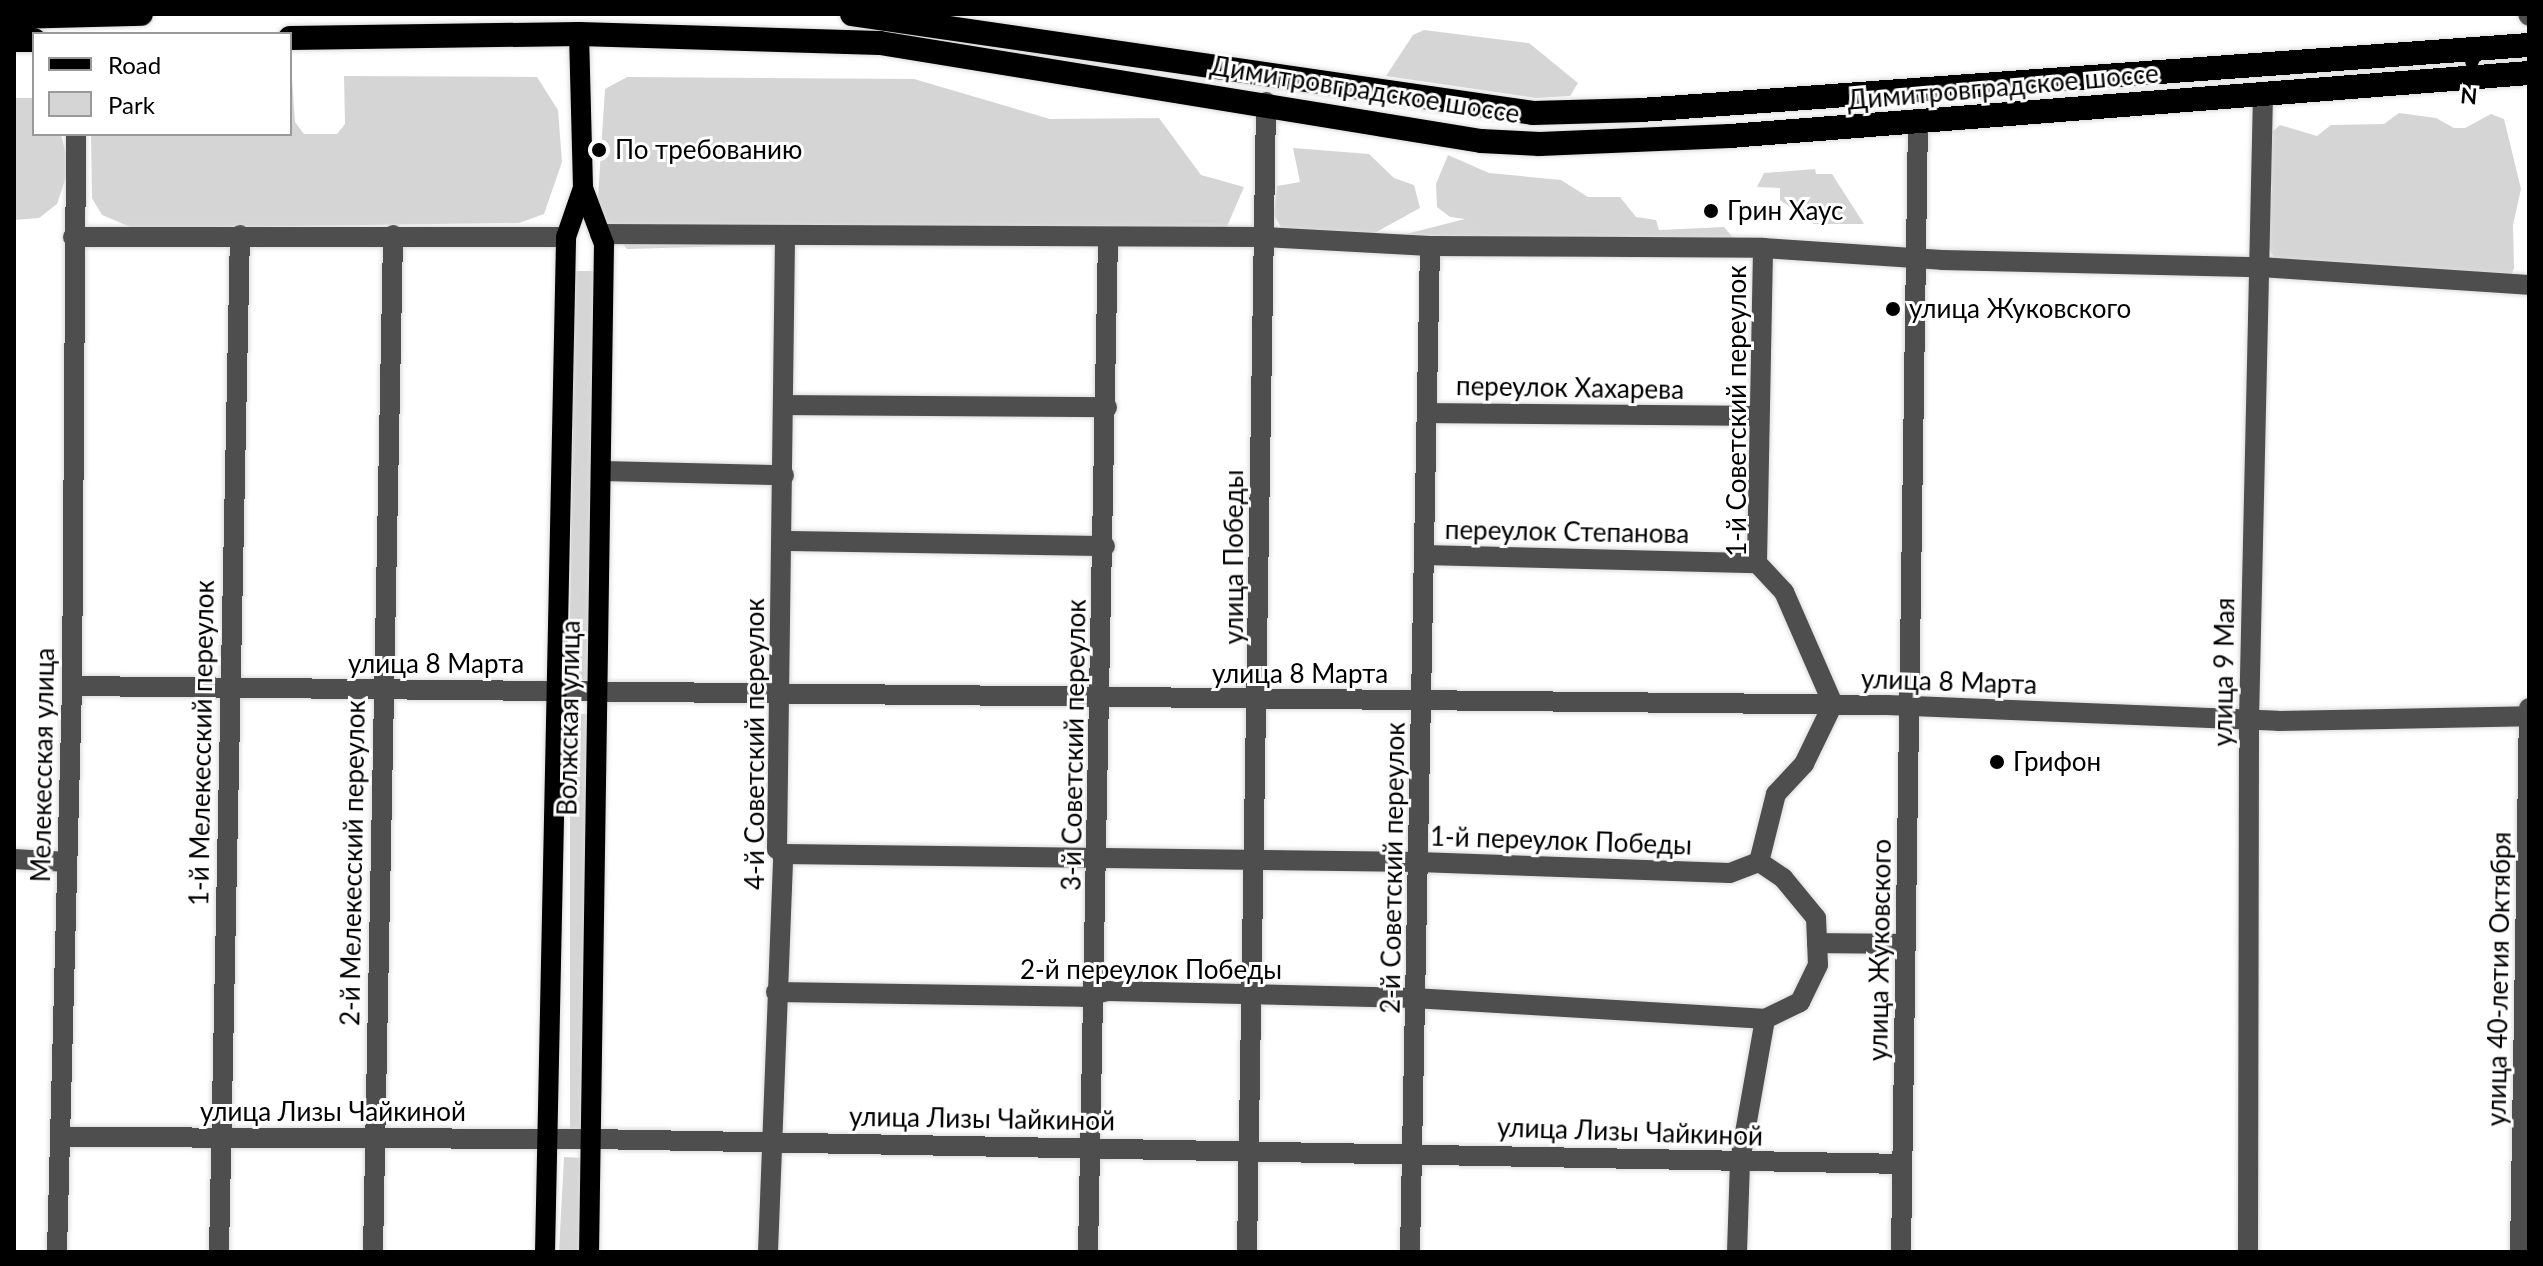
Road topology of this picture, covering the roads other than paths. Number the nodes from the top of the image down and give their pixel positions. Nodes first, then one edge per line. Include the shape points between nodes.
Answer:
1 (141, 14) edge
2 (852, 14) edge
3 (79, 15) edge
4 (19, 22) edge
5 (579, 24) edge
6 (292, 38) edge
7 (32, 39) edge
8 (2529, 45) edge
9 (2529, 73) edge
10 (1918, 89) junction
11 (2263, 94) junction
12 (1266, 102) junction
13 (1918, 122) junction
14 (76, 136) edge
15 (583, 188) junction
16 (600, 234) junction
17 (240, 235) junction
18 (393, 235) junction
19 (785, 235) junction
20 (73, 237) junction
21 (566, 237) junction
22 (1264, 237) junction
23 (1108, 239) junction
24 (1430, 246) junction
25 (1763, 248) junction
26 (1916, 259) junction
27 (2259, 267) junction
28 (2529, 285) edge
29 (785, 405) junction
30 (1107, 407) junction
31 (1428, 413) junction
32 (1759, 416) junction
33 (601, 471) junction
34 (784, 475) junction
35 (784, 541) junction
36 (1105, 546) junction
37 (1424, 555) junction
38 (1757, 563) junction
39 (72, 686) junction
40 (229, 690) junction
41 (558, 690) junction
42 (382, 691) junction
43 (597, 691) junction
44 (779, 693) junction
45 (1101, 698) junction
46 (1423, 700) junction
47 (1260, 701) junction
48 (1833, 704) junction
49 (1909, 706) junction
50 (2529, 708) edge
51 (2529, 716) edge
52 (2249, 721) junction
53 (783, 854) junction
54 (1096, 857) junction
55 (14, 859) edge
56 (1253, 861) junction
57 (67, 862) junction
58 (1418, 862) junction
59 (1759, 862) junction
60 (1817, 943) junction
61 (1906, 944) junction
62 (776, 992) junction
63 (1251, 994) junction
64 (1096, 995) junction
65 (1415, 998) junction
66 (1765, 1019) junction
67 (60, 1137) junction
68 (220, 1137) junction
69 (375, 1138) junction
70 (547, 1138) junction
71 (591, 1139) junction
72 (769, 1141) junction
73 (1090, 1147) junction
74 (1249, 1149) junction
75 (1412, 1152) junction
76 (1740, 1161) junction
77 (1902, 1164) junction
78 (57, 1252) edge
79 (219, 1252) edge
80 (373, 1252) edge
81 (545, 1252) edge
82 (589, 1252) edge
83 (768, 1252) edge
84 (1088, 1252) edge
85 (1247, 1252) edge
86 (1410, 1252) edge
87 (1737, 1252) edge
88 (1901, 1252) edge
89 (2248, 1252) edge
90 (2520, 1252) edge

1 - 3 highway
2 - 10 highway, Димитровградское шоссе via 1533,113
3 - 4 highway
4 - 7 highway
5 - 6 highway, Димитровградское шоссе
5 - 12 highway, Димитровградское шоссе via 880,43
5 - 15 main road, Волжская улица
8 - 10 highway, Димитровградское шоссе
9 - 11 highway, Димитровградское шоссе
10 - 13 highway
11 - 13 highway, Димитровградское шоссе
11 - 27 street, улица 9 Мая
12 - 13 highway, Димитровградское шоссе via 1513,144 1633,143
12 - 22 street, улица Победы
13 - 26 street, улица Жуковского
14 - 20 street, Мелекесская улица
15 - 16 main road, Волжская улица
15 - 21 main road, Волжская улица
16 - 19 street
16 - 33 main road, Волжская улица
17 - 18 street
17 - 20 street
17 - 40 street, 1-й Мелекесский переулок
18 - 21 street
18 - 42 street, 2-й Мелекесский переулок
19 - 23 street
19 - 29 street, 4-й Советский переулок
20 - 39 street, Мелекесская улица
21 - 41 main road, Волжская улица
22 - 23 street
22 - 24 street
22 - 47 street, улица Победы
23 - 30 street, 3-й Советский переулок
24 - 25 street
24 - 31 street, 2-й Советский переулок
25 - 26 street
25 - 32 street, 1-й Советский переулок
26 - 27 street
26 - 49 street, улица Жуковского
27 - 28 street
27 - 52 street, улица 9 Мая
29 - 30 street
29 - 34 street, 4-й Советский переулок
30 - 36 street, 3-й Советский переулок
31 - 32 street, переулок Хахарева
31 - 37 street, 2-й Советский переулок
32 - 38 street, 1-й Советский переулок
33 - 34 street
33 - 43 main road, Волжская улица
34 - 35 street, 4-й Советский переулок
35 - 36 street
35 - 44 street, 4-й Советский переулок
36 - 45 street, 3-й Советский переулок
37 - 38 street, переулок Степанова
37 - 46 street, 2-й Советский переулок
38 - 48 street, 1-й Советский переулок via 1784,592
39 - 40 street, улица 8 Марта
39 - 57 street, Мелекесская улица
40 - 42 street, улица 8 Марта
40 - 68 street, 1-й Мелекесский переулок
41 - 42 street, улица 8 Марта
41 - 43 street, улица 8 Марта
41 - 70 main road, Волжская улица
42 - 69 street, 2-й Мелекесский переулок
43 - 44 street, улица 8 Марта
43 - 71 main road, Волжская улица
44 - 45 street, улица 8 Марта
44 - 53 street, 4-й Советский переулок via 777,849
45 - 47 street, улица 8 Марта
45 - 54 street, 3-й Советский переулок
46 - 47 street, улица 8 Марта
46 - 48 street, улица 8 Марта
46 - 58 street, 2-й Советский переулок
47 - 56 street, улица Победы
48 - 49 street, улица 8 Марта
48 - 59 street via 1804,764 1776,794
49 - 52 street, улица 8 Марта
49 - 61 street, улица Жуковского
50 - 51 street, улица 40-летия Октября
51 - 52 street, улица 8 Марта
51 - 90 street, улица 40-летия Октября
52 - 89 street, улица 9 Мая
53 - 54 street, 1-й переулок Победы
53 - 62 street, 4-й Советский переулок
54 - 56 street, 1-й переулок Победы
54 - 64 street, 3-й Советский переулок
55 - 57 street
56 - 58 street, 1-й переулок Победы
56 - 63 street, улица Победы
57 - 67 street, Мелекесская улица
58 - 59 street, 1-й переулок Победы via 1730,873
58 - 65 street, 2-й Советский переулок
59 - 60 street via 1783,878 1816,918
60 - 61 street
60 - 66 street via 1818,965 1800,1002
61 - 77 street, улица Жуковского
62 - 64 street, 2-й переулок Победы
62 - 72 street, 4-й Советский переулок
63 - 64 street, 2-й переулок Победы
63 - 65 street, 2-й переулок Победы
63 - 74 street, улица Победы
64 - 73 street, 3-й Советский переулок
65 - 66 street, 2-й переулок Победы
65 - 75 street, 2-й Советский переулок
66 - 76 street
67 - 68 street, улица Лизы Чайкиной
67 - 78 street, Мелекесская улица
68 - 69 street, улица Лизы Чайкиной
68 - 79 street, 1-й Мелекесский переулок
69 - 70 street, улица Лизы Чайкиной
69 - 80 street, 2-й Мелекесский переулок
70 - 71 street, улица Лизы Чайкиной
70 - 81 main road, Волжская улица
71 - 72 street, улица Лизы Чайкиной
71 - 82 main road, Волжская улица
72 - 73 street, улица Лизы Чайкиной
72 - 83 street, 4-й Советский переулок
73 - 74 street, улица Лизы Чайкиной
73 - 84 street, 3-й Советский переулок
74 - 75 street, улица Лизы Чайкиной
74 - 85 street, улица Победы
75 - 76 street, улица Лизы Чайкиной
75 - 86 street, 2-й Советский переулок
76 - 77 street, улица Лизы Чайкиной
76 - 87 street
77 - 88 street, улица Жуковского

